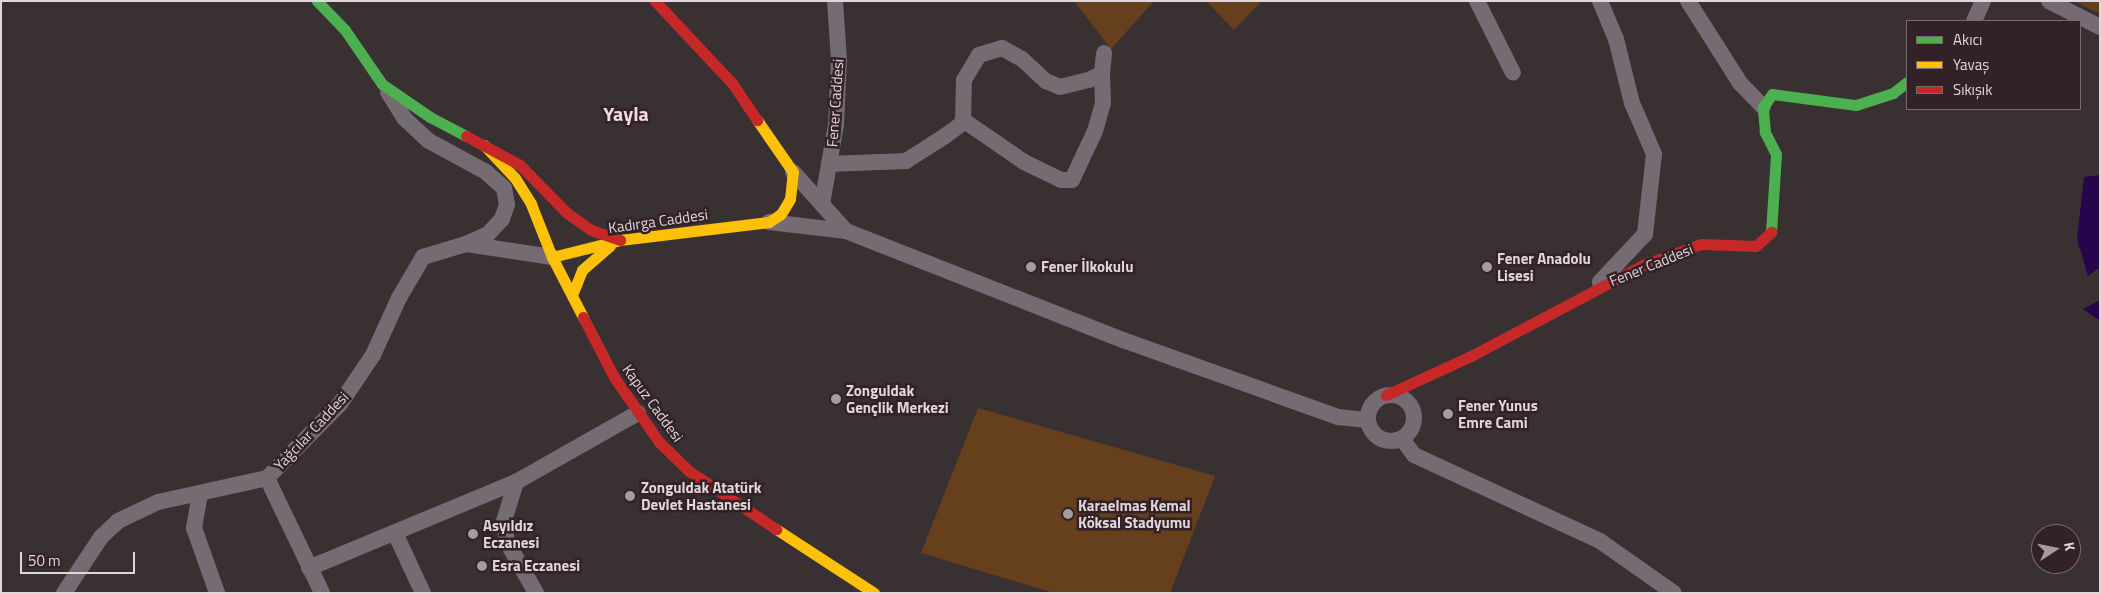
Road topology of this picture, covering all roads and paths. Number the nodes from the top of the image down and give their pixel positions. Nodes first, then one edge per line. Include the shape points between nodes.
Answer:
1 (317, 1) edge
2 (655, 1) edge
3 (835, 1) edge
4 (1478, 1) edge
5 (1600, 1) edge
6 (1688, 1) edge
7 (1984, 1) edge
8 (2049, 1) edge
9 (1974, 20) edge
10 (2100, 27) edge
11 (1104, 53) dead end
12 (1102, 73) junction
13 (1513, 73) dead end
14 (1906, 83) edge
15 (382, 84) junction
16 (1763, 107) junction
17 (963, 120) junction
18 (484, 145) junction
19 (829, 164) junction
20 (793, 172) junction
21 (822, 204) junction
22 (769, 222) junction
23 (846, 232) junction
24 (620, 240) junction
25 (466, 244) junction
26 (552, 257) junction
27 (1593, 289) junction
28 (572, 294) junction
29 (1386, 396) junction
30 (638, 413) junction
31 (1367, 420) junction
32 (1402, 439) junction
33 (267, 478) junction
34 (516, 482) junction
35 (200, 494) junction
36 (395, 533) junction
37 (309, 568) junction
38 (64, 593) edge
39 (217, 593) edge
40 (322, 593) edge
41 (422, 593) edge
42 (536, 593) edge
43 (874, 593) edge
44 (1674, 593) edge

1 - 15 main road via 345,30
2 - 20 main road via 732,83
3 - 19 street, Fener Caddesi via 840,60 836,124
4 - 13 street
5 - 27 street via 1616,39 1632,103 1654,154 1645,234
6 - 16 street via 1740,84
7 - 9 street
8 - 10 street
11 - 12 street
12 - 17 street via 1089,80 1060,87 1046,81 1022,59 1002,48 979,55 964,80
12 - 17 street via 1103,103 1095,131 1072,180 1061,180 1024,162
14 - 16 main road via 1893,93 1856,105 1772,94
15 - 18 main road via 430,117
15 - 25 street via 404,118 429,140 486,172 504,188 507,204 502,220 488,234
16 - 27 main road, Fener Caddesi via 1765,132 1776,154 1777,180 1771,233 1756,246 1702,244 1643,265
17 - 19 street via 906,161
18 - 24 main road via 520,165 566,214 591,230
18 - 26 main road, Kapuz Caddesi via 515,178 531,204
19 - 21 street, Fener Caddesi
20 - 21 street
20 - 22 main road via 790,199 781,214
21 - 23 street
22 - 23 street
22 - 24 main road, Kadırga Caddesi
23 - 31 street via 1123,340 1338,417
24 - 26 main road, Kadırga Caddesi
24 - 28 main road via 599,252 582,270
25 - 26 street, Yağcılar Caddesi
25 - 33 street, Yağcılar Caddesi via 423,257 399,298 373,355 340,404
26 - 28 main road, Kapuz Caddesi
27 - 29 main road, Fener Caddesi via 1470,356
28 - 30 main road, Kapuz Caddesi via 614,377
29 - 31 street via 1374,402
29 - 32 street via 1400,397 1411,406 1412,428
30 - 34 street
30 - 43 main road, Kapuz Caddesi via 659,442 689,471
31 - 32 street via 1369,428 1380,439 1387,442
32 - 44 street via 1414,456 1600,541
33 - 35 street, Yağcılar Caddesi
33 - 37 street
34 - 36 street
34 - 42 street via 504,521 507,542
35 - 38 street, Yağcılar Caddesi via 158,502 118,520 101,536
35 - 39 street via 194,528
36 - 37 street
36 - 41 street
37 - 40 street

